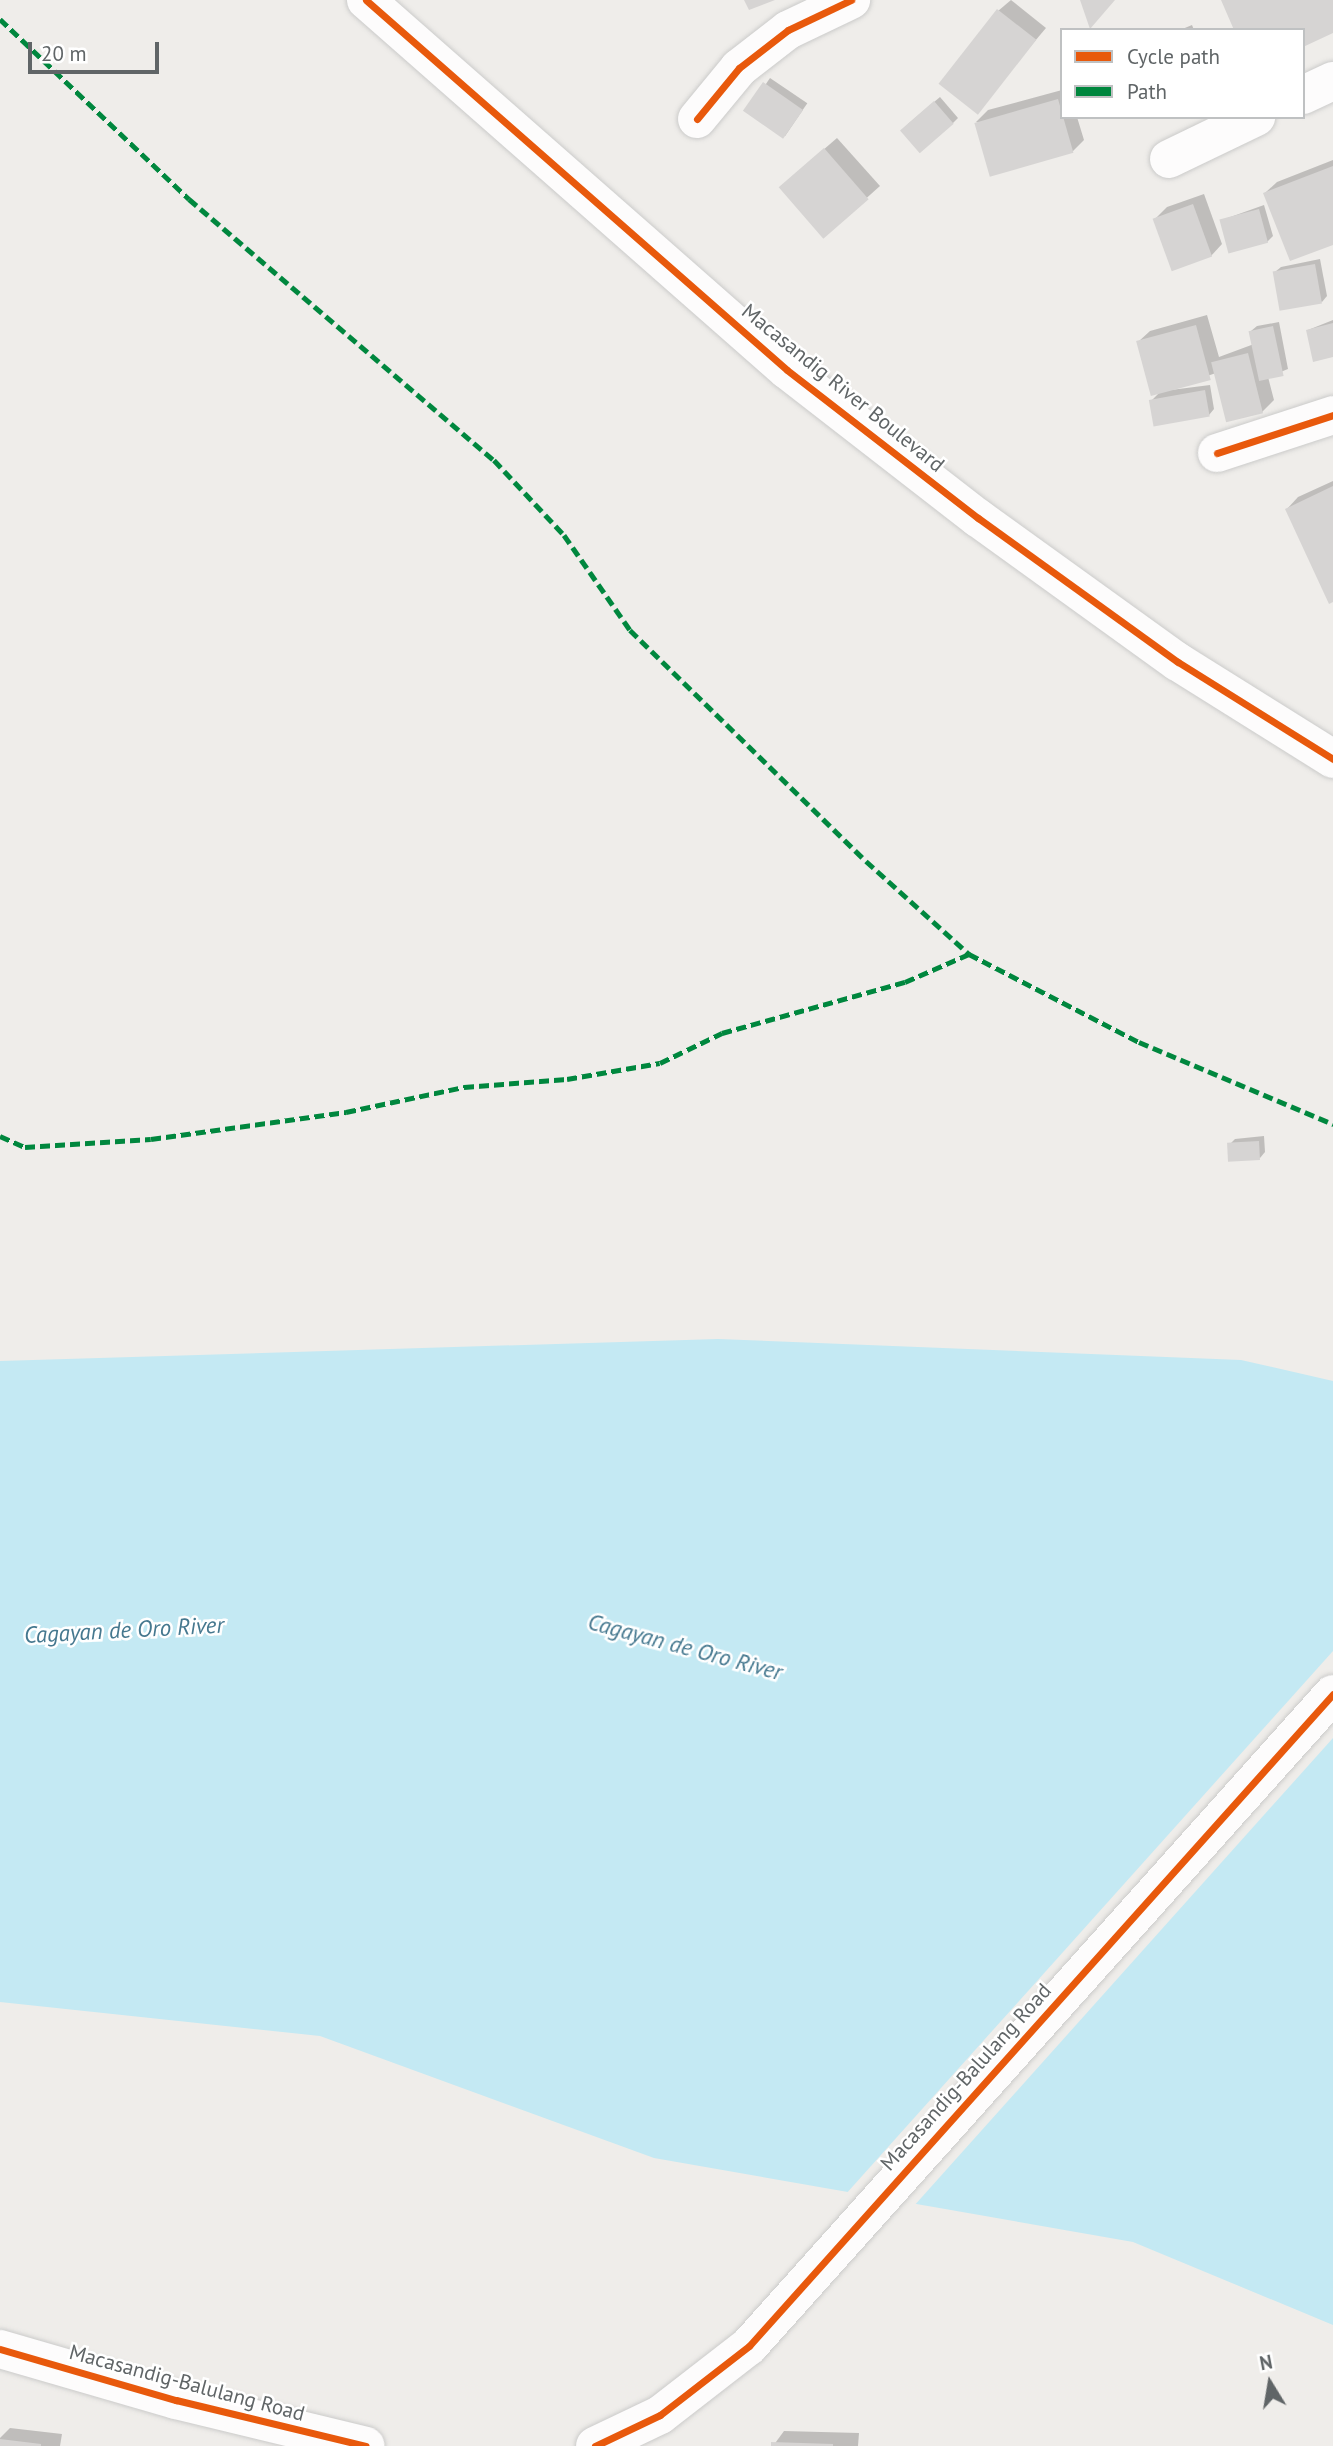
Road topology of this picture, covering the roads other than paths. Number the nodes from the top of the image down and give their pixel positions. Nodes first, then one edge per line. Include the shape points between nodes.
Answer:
1 (366, 0) edge
2 (851, 0) edge
3 (1333, 80) edge
4 (1305, 94) edge
5 (697, 119) dead end
6 (1252, 119) edge
7 (1169, 159) dead end
8 (1333, 415) edge
9 (1217, 453) dead end
10 (1333, 759) edge
11 (1333, 1694) edge
12 (0, 2349) edge
13 (366, 2446) edge
14 (595, 2446) edge

1 - 10 street, Macasandig River Boulevard via 787,370 978,518 1178,662
2 - 5 street via 779,38 739,68
3 - 4 street
6 - 7 street
8 - 9 street
11 - 14 street, Macasandig-Balulang Road via 749,2346 660,2414
12 - 13 street, Macasandig-Balulang Road via 176,2400

